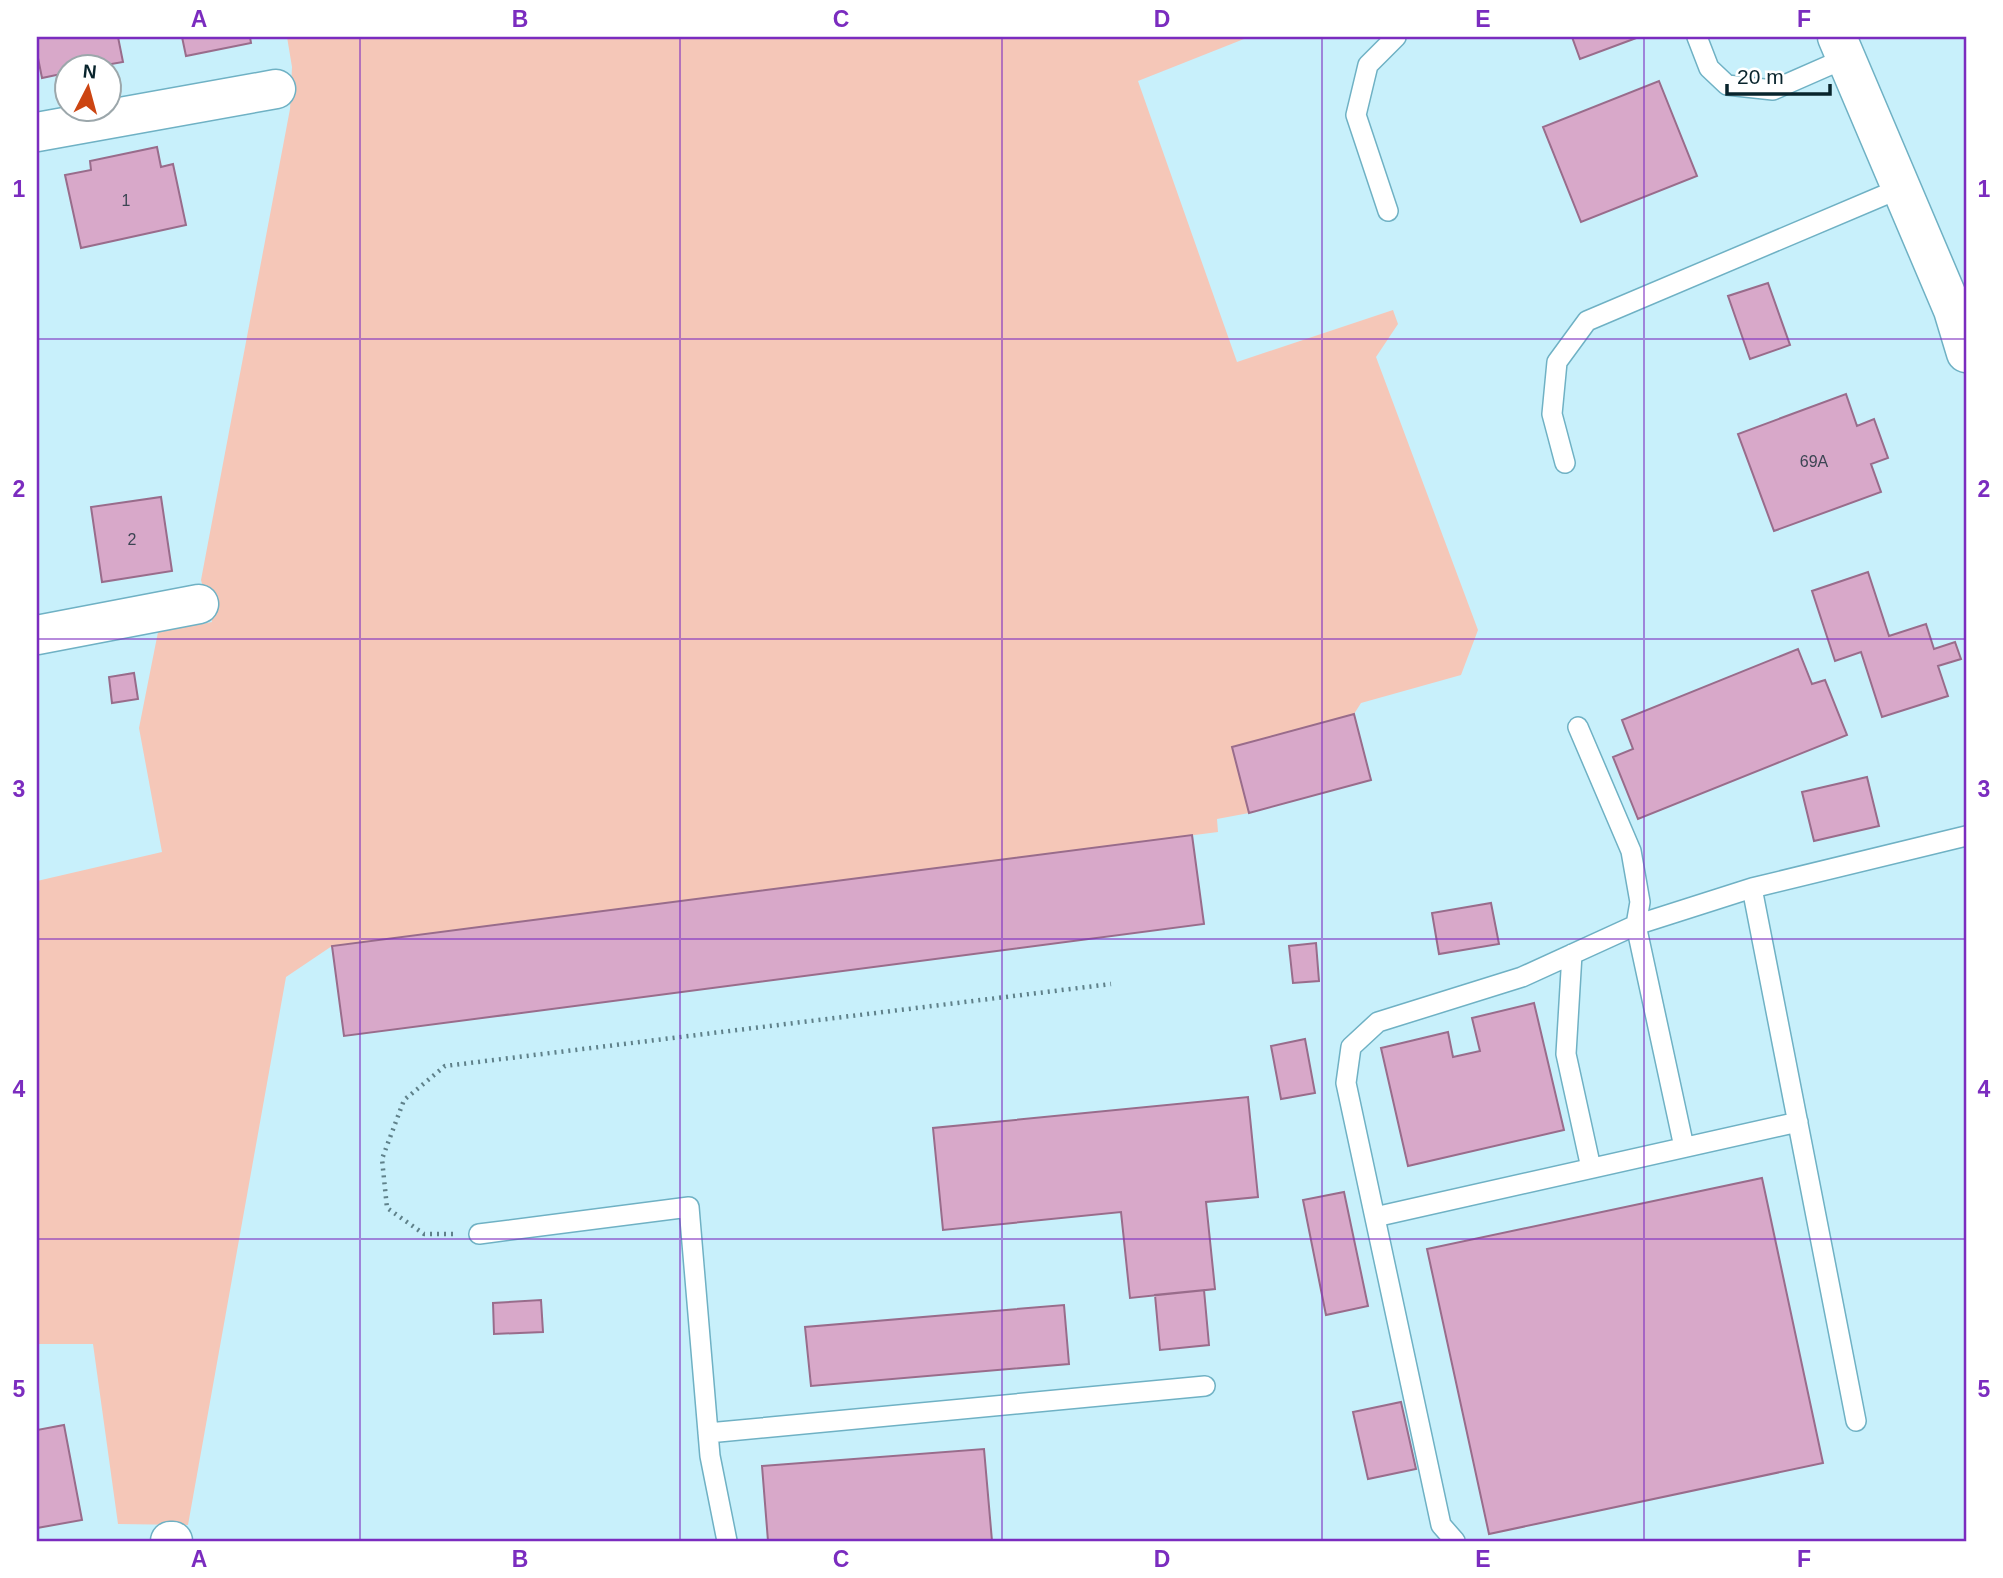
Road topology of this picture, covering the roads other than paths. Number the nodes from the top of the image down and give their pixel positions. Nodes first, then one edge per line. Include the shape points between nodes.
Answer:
1 (1396, 37) edge
2 (1698, 37) edge
3 (1842, 47) edge
4 (276, 89) dead end
5 (37, 132) edge
6 (1901, 188) junction
7 (1388, 211) dead end
8 (1959, 306) edge
9 (1966, 353) edge
10 (1565, 463) dead end
11 (199, 604) dead end
12 (37, 635) edge
13 (1578, 727) dead end
14 (1966, 836) edge
15 (1752, 888) junction
16 (1636, 925) junction
17 (1572, 954) junction
18 (1798, 1122) junction
19 (1684, 1147) junction
20 (1591, 1168) junction
21 (1375, 1217) junction
22 (479, 1234) road end
23 (1205, 1386) dead end
24 (1856, 1421) dead end
25 (708, 1433) junction
26 (727, 1541) edge
27 (1455, 1541) edge

1 - 7 lane via 1368,65 1356,115
2 - 3 lane via 1709,68 1727,85 1773,90
3 - 6 street
4 - 5 street
6 - 8 street
6 - 10 lane via 1587,321 1557,362 1552,414
8 - 9 street
11 - 12 street
13 - 16 lane via 1631,850 1640,902
14 - 15 lane
15 - 16 lane
15 - 18 lane
16 - 17 lane
16 - 19 lane
17 - 20 lane via 1566,1054
17 - 21 lane via 1522,976 1378,1022 1351,1047 1346,1083
18 - 19 lane
18 - 24 lane
19 - 20 lane
20 - 21 lane
21 - 27 lane via 1441,1525
22 - 25 lane via 690,1207
23 - 25 lane
25 - 26 lane

